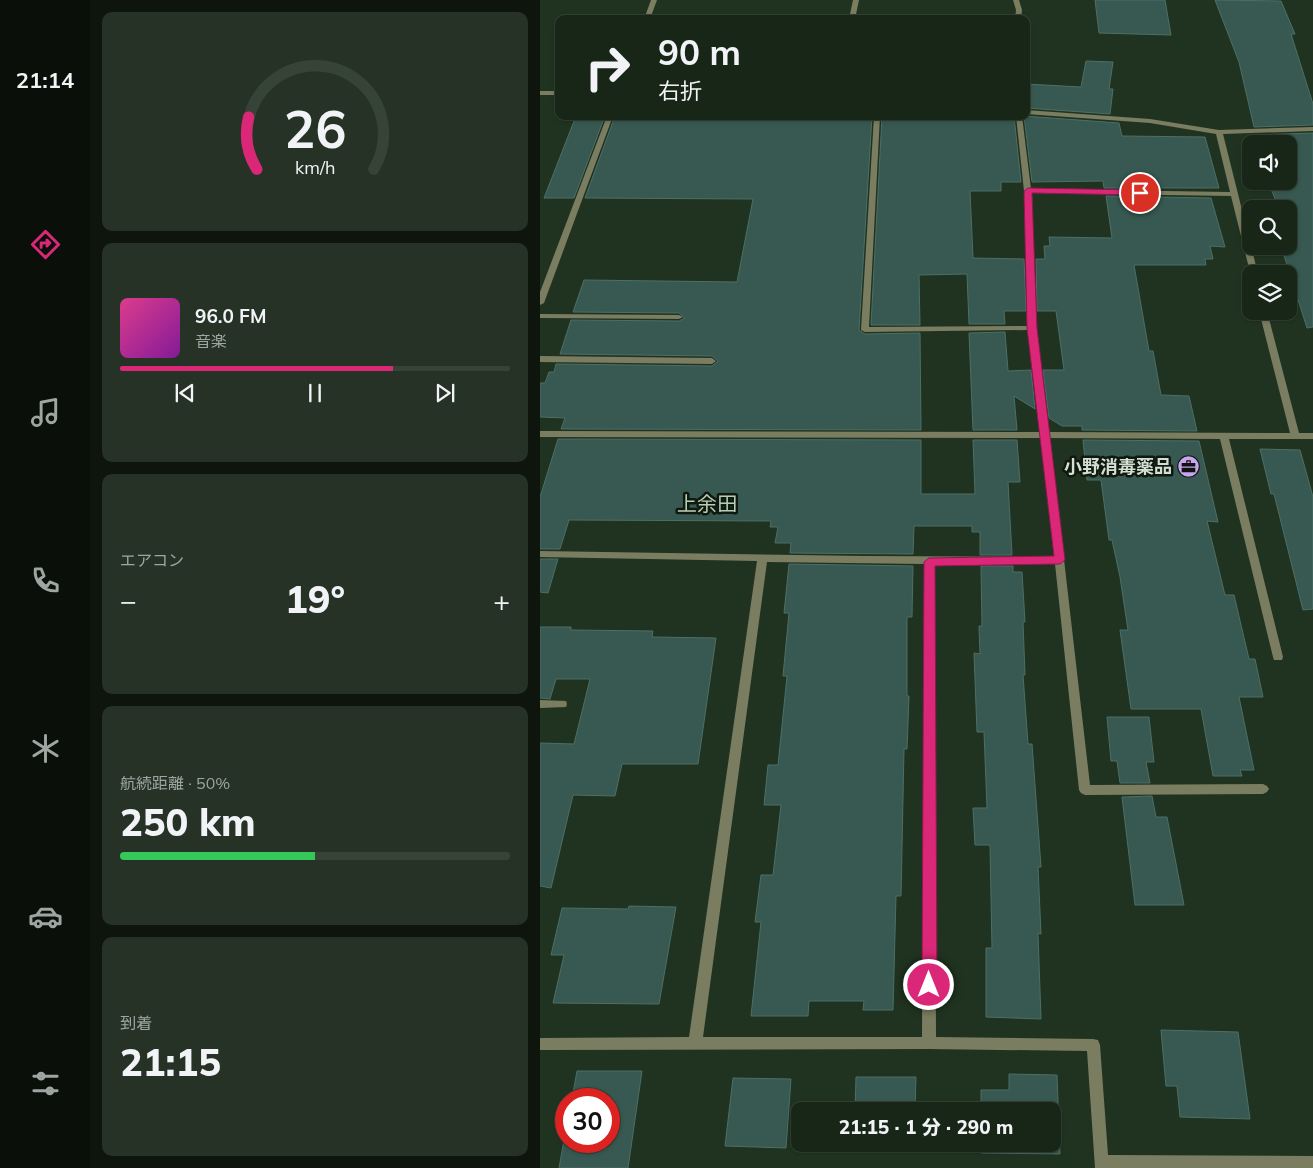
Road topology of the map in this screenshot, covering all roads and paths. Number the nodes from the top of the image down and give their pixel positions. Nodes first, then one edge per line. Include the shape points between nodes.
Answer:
1 (654, 0) edge
2 (856, 0) edge
3 (1016, 0) edge
4 (648, 15) edge
5 (853, 15) edge
6 (1018, 15) edge
7 (540, 93) edge
8 (555, 93) edge
9 (1030, 112) edge
10 (608, 120) edge
11 (877, 120) edge
12 (1019, 120) edge
13 (1313, 129) edge
14 (1220, 132) junction
15 (1028, 191) junction
16 (1234, 194) junction
17 (1252, 265) edge
18 (543, 286) edge
19 (540, 303) edge
20 (540, 316) edge
21 (679, 317) dead end
22 (1265, 320) edge
23 (1032, 328) junction
24 (540, 359) edge
25 (712, 360) dead end
26 (540, 434) edge
27 (1044, 435) junction
28 (1224, 436) junction
29 (1295, 436) junction
30 (1313, 436) edge
31 (540, 554) edge
32 (763, 557) junction
33 (1060, 560) junction
34 (929, 562) junction
35 (1278, 656) dead end
36 (540, 704) edge
37 (562, 704) dead end
38 (1262, 789) dead end
39 (929, 1043) junction
40 (540, 1044) edge
41 (695, 1044) junction
42 (1313, 1163) edge
43 (1102, 1165) edge

1 - 4 street
2 - 5 street
3 - 6 street
7 - 8 street
9 - 14 street via 1150,121
10 - 18 street
11 - 23 street via 865,330
12 - 15 street
13 - 14 street
14 - 16 street
15 - 16 street
15 - 23 street
16 - 17 street
18 - 19 street
20 - 21 street
22 - 29 street
23 - 27 street
24 - 25 street
26 - 27 street
27 - 28 street
27 - 33 street
28 - 29 street
28 - 35 street
29 - 30 street
31 - 32 street
32 - 34 street
32 - 41 street
33 - 34 street
33 - 38 street via 1085,790
34 - 39 street
36 - 37 street
39 - 41 street
39 - 43 street via 1093,1045
40 - 41 street
42 - 43 street

